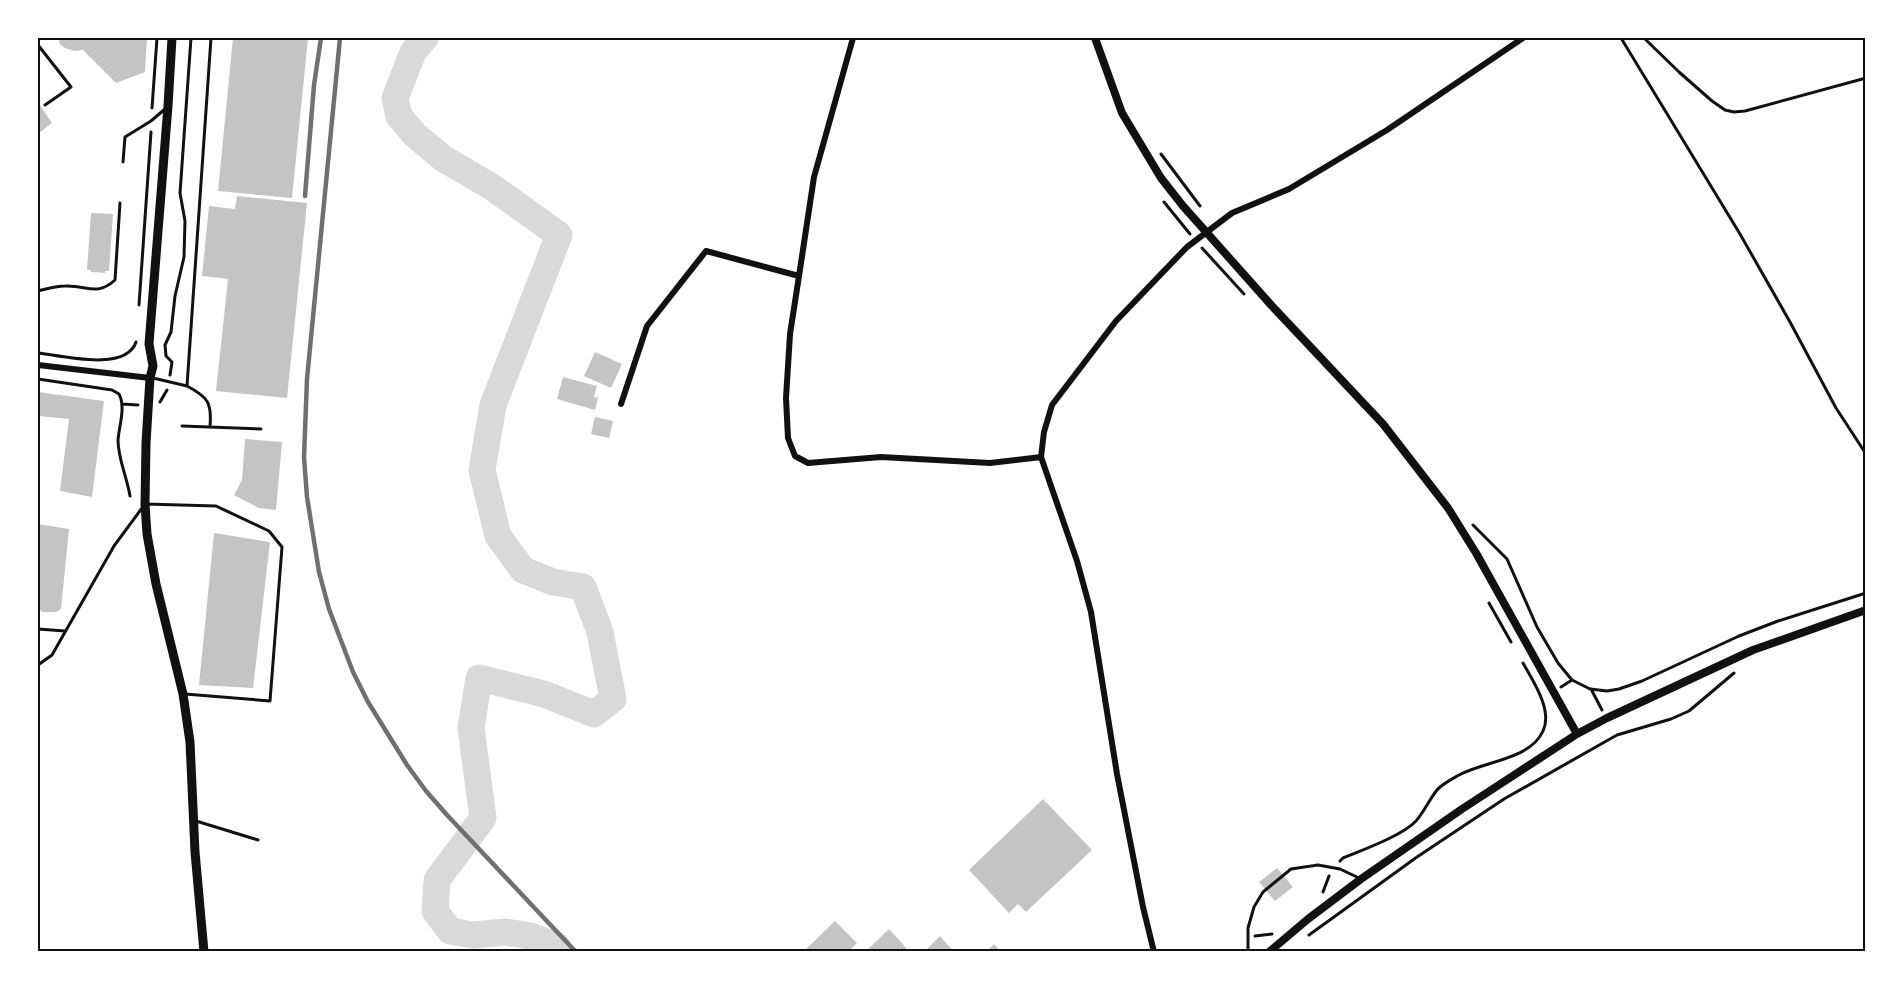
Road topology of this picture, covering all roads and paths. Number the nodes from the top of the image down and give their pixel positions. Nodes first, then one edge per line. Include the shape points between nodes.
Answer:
1 (157, 38) edge
2 (172, 38) edge
3 (191, 38) edge
4 (211, 38) edge
5 (853, 38) edge
6 (1095, 38) edge
7 (1523, 38) edge
8 (1621, 38) edge
9 (1644, 38) edge
10 (38, 45) edge
11 (1866, 78) edge
12 (45, 105) dead end
13 (168, 106) junction
14 (152, 107) dead end
15 (150, 141) dead end
16 (1159, 151) dead end
17 (123, 162) dead end
18 (1197, 202) dead end
19 (120, 203) dead end
20 (1207, 232) junction
21 (1220, 269) dead end
22 (799, 276) junction
23 (38, 291) edge
24 (1247, 297) dead end
25 (138, 312) dead end
26 (137, 332) dead end
27 (39, 353) edge
28 (172, 362) dead end
29 (38, 365) edge
30 (150, 378) junction
31 (38, 379) edge
32 (187, 386) junction
33 (166, 393) dead end
34 (621, 404) dead end
35 (159, 406) dead end
36 (182, 426) dead end
37 (210, 426) junction
38 (261, 429) dead end
39 (1866, 454) edge
40 (1041, 457) junction
41 (130, 496) dead end
42 (145, 504) junction
43 (1501, 552) dead end
44 (1866, 593) edge
45 (1487, 599) dead end
46 (1866, 610) edge
47 (38, 629) edge
48 (65, 631) junction
49 (1515, 649) dead end
50 (1520, 658) dead end
51 (38, 665) edge
52 (1739, 670) dead end
53 (183, 694) junction
54 (1577, 735) junction
55 (194, 820) junction
56 (258, 840) dead end
57 (1343, 858) dead end
58 (1361, 879) junction
59 (1301, 941) dead end
60 (204, 951) edge
61 (1154, 951) edge
62 (1248, 951) edge
63 (1269, 951) edge

1 - 14 path
2 - 13 main road
3 - 28 path via 180,193 185,221 184,257 174,296 171,332 165,345 165,353
4 - 32 lane
5 - 22 street via 814,177
6 - 20 street via 1122,113 1161,178
7 - 20 street via 1387,130 1289,189 1232,213
8 - 39 path via 1740,234 1836,408
9 - 11 lane via 1712,101 1734,112
10 - 12 lane via 71,87
13 - 17 lane via 125,137
13 - 30 main road via 149,344 153,366
15 - 25 path
16 - 18 path
19 - 23 lane via 115,280 99,290 66,286
20 - 40 street via 1187,247 1116,321 1068,383 1052,405
20 - 54 street via 1383,424 1448,508
21 - 24 path
22 - 34 street via 706,251 647,326
22 - 40 street via 786,398 788,438 795,456 808,463 881,457 990,463
26 - 27 path via 134,348 115,359
29 - 30 street
30 - 32 lane
30 - 42 main road
31 - 41 path via 119,394 119,452
32 - 37 lane via 207,400
33 - 35 path
36 - 37 lane
37 - 38 lane
40 - 61 street via 1091,612 1117,774
42 - 48 lane via 114,546
42 - 53 main road via 154,574
42 - 53 lane via 216,506 269,531 282,547 270,701
43 - 44 path via 1557,663 1572,680 1590,689 1607,691 1642,681 1778,621
45 - 49 path
46 - 54 street via 1753,650
47 - 48 lane
48 - 51 lane via 52,655
50 - 57 path via 1544,710 1543,732 1535,742 1510,757 1460,774 1438,789 1415,822
52 - 59 path via 1689,711 1617,735 1504,799
53 - 55 main road
54 - 58 street
55 - 56 lane
55 - 60 main road
58 - 62 lane via 1340,868 1318,865 1291,869 1263,892 1254,907 1248,928
58 - 63 street

